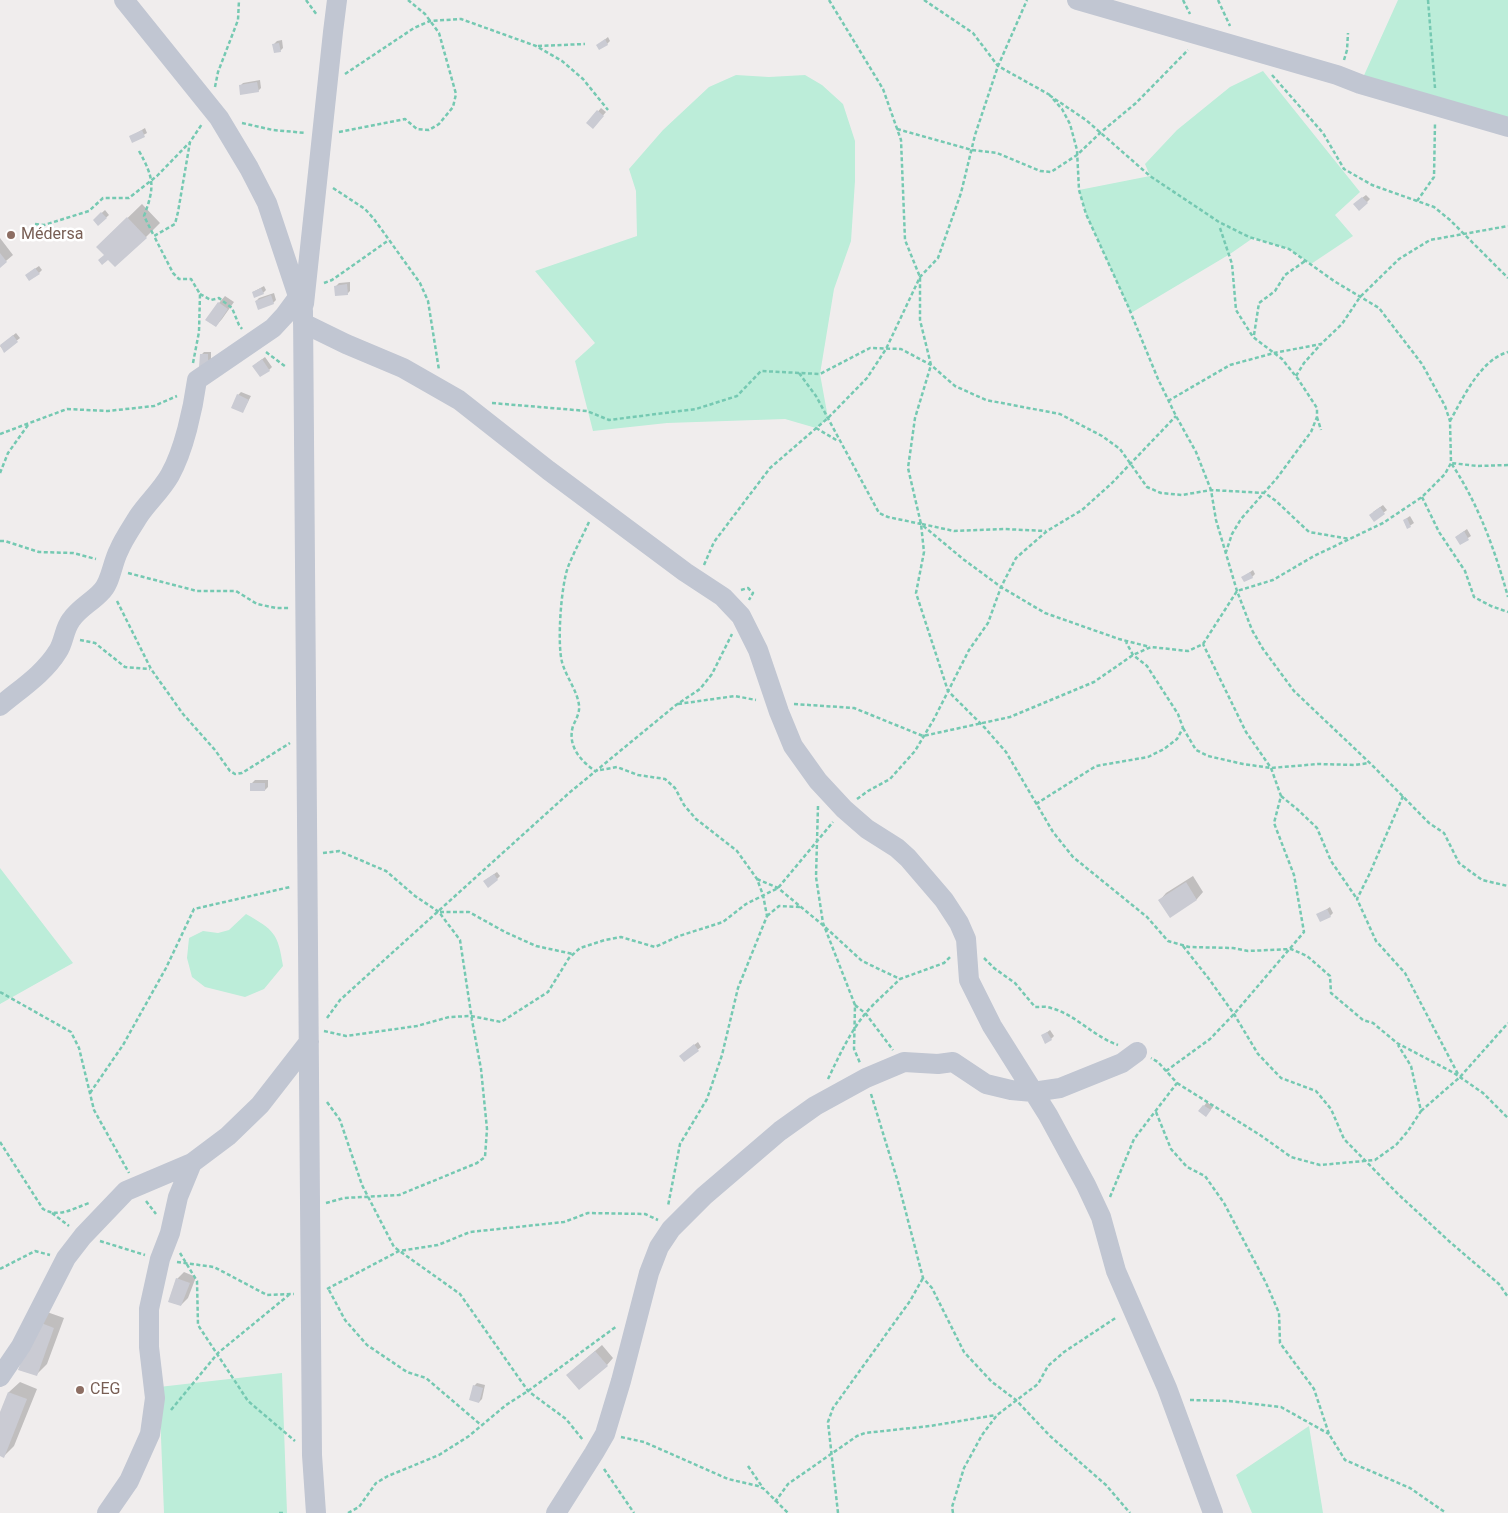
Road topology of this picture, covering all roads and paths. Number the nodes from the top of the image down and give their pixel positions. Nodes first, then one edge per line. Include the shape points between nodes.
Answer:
1 (124, 0) edge
2 (239, 0) edge
3 (338, 0) edge
4 (408, 0) edge
5 (829, 0) edge
6 (924, 0) edge
7 (1027, 0) edge
8 (1077, 0) edge
9 (1218, 0) edge
10 (430, 22) junction
11 (1348, 33) dead end
12 (1202, 36) junction
13 (585, 44) dead end
14 (536, 46) junction
15 (1240, 47) junction
16 (998, 66) junction
17 (1268, 71) dead end
18 (1337, 75) junction
19 (327, 85) junction
20 (1049, 95) junction
21 (608, 110) dead end
22 (215, 114) junction
23 (1508, 127) edge
24 (897, 129) junction
25 (1100, 132) junction
26 (322, 134) junction
27 (190, 142) junction
28 (972, 150) junction
29 (139, 151) dead end
30 (1077, 155) junction
31 (318, 178) junction
32 (152, 180) junction
33 (35, 224) dead end
34 (1508, 226) edge
35 (1220, 228) dead end
36 (1464, 235) junction
37 (154, 236) junction
38 (389, 240) junction
39 (1305, 261) junction
40 (920, 277) junction
41 (1508, 278) edge
42 (1360, 297) junction
43 (303, 305) junction
44 (1253, 337) junction
45 (1322, 343) junction
46 (886, 349) junction
47 (1508, 352) edge
48 (1274, 353) junction
49 (931, 366) junction
50 (799, 373) junction
51 (1296, 376) junction
52 (197, 380) junction
53 (443, 391) junction
54 (1168, 401) junction
55 (487, 403) dead end
56 (1176, 416) junction
57 (1317, 417) junction
58 (828, 418) junction
59 (1450, 421) junction
60 (29, 424) junction
61 (816, 428) junction
62 (1321, 430) dead end
63 (0, 434) edge
64 (840, 442) junction
65 (1130, 463) junction
66 (1451, 463) junction
67 (1508, 464) edge
68 (0, 472) edge
69 (1211, 490) junction
70 (1265, 493) junction
71 (1422, 497) junction
72 (597, 506) junction
73 (921, 524) junction
74 (1047, 531) junction
75 (1351, 539) junction
76 (0, 541) edge
77 (1226, 553) junction
78 (109, 576) junction
79 (698, 580) junction
80 (1001, 587) junction
81 (1237, 591) junction
82 (1508, 597) edge
83 (305, 608) junction
84 (1508, 612) edge
85 (741, 616) junction
86 (1125, 640) junction
87 (64, 641) junction
88 (1203, 644) junction
89 (1151, 647) junction
90 (1133, 655) junction
91 (151, 669) junction
92 (948, 690) junction
93 (776, 703) junction
94 (676, 705) junction
95 (0, 706) edge
96 (980, 723) junction
97 (1183, 728) junction
98 (306, 733) junction
99 (924, 736) junction
100 (1370, 763) junction
101 (1271, 768) junction
102 (595, 771) junction
103 (818, 781) junction
104 (1280, 796) junction
105 (1403, 796) junction
106 (1036, 804) junction
107 (844, 809) junction
108 (817, 841) junction
109 (307, 854) junction
110 (307, 884) junction
111 (1508, 886) edge
112 (763, 895) junction
113 (1357, 899) junction
114 (802, 907) dead end
115 (439, 912) junction
116 (767, 916) junction
117 (1182, 945) junction
118 (1291, 949) junction
119 (573, 954) junction
120 (900, 980) dead end
121 (855, 1005) junction
122 (866, 1014) junction
123 (1234, 1014) junction
124 (471, 1016) junction
125 (1508, 1023) edge
126 (856, 1027) junction
127 (314, 1036) junction
128 (1398, 1043) junction
129 (1137, 1052) dead end
130 (904, 1062) junction
131 (1166, 1071) dead end
132 (1460, 1077) junction
133 (866, 1078) junction
134 (828, 1080) dead end
135 (1177, 1083) dead end
136 (1033, 1092) junction
137 (90, 1093) dead end
138 (324, 1099) dead end
139 (1421, 1111) junction
140 (1156, 1112) dead end
141 (1508, 1118) edge
142 (0, 1142) edge
143 (1366, 1162) junction
144 (192, 1163) junction
145 (367, 1196) junction
146 (92, 1202) dead end
147 (310, 1208) junction
148 (668, 1209) dead end
149 (52, 1213) junction
150 (660, 1221) dead end
151 (83, 1236) junction
152 (399, 1251) junction
153 (66, 1258) junction
154 (160, 1259) junction
155 (0, 1270) edge
156 (923, 1278) junction
157 (319, 1291) junction
158 (290, 1294) junction
159 (1508, 1297) edge
160 (1130, 1304) junction
161 (639, 1310) junction
162 (0, 1377) edge
163 (528, 1391) junction
164 (1016, 1400) junction
165 (1171, 1400) junction
166 (170, 1411) dead end
167 (997, 1415) junction
168 (481, 1425) junction
169 (604, 1434) junction
170 (1329, 1434) junction
171 (594, 1453) junction
172 (833, 1453) junction
173 (748, 1466) dead end
174 (764, 1489) junction
175 (775, 1502) junction
176 (107, 1513) edge
177 (279, 1513) edge
178 (285, 1513) edge
179 (316, 1513) edge
180 (348, 1513) edge
181 (556, 1513) edge
182 (634, 1513) edge
183 (788, 1513) edge
184 (838, 1513) edge
185 (953, 1513) edge
186 (1130, 1513) edge
187 (1213, 1513) edge
188 (1446, 1513) edge

1 - 22 street
2 - 22 path via 238,20 218,72
3 - 19 street
4 - 10 path
5 - 24 path via 883,89
6 - 16 path via 973,33
7 - 16 path
8 - 12 street
9 - 15 path
10 - 14 path via 461,19
10 - 19 path via 414,28
10 - 26 path via 439,33 456,94 453,107 439,124 429,130 417,129 404,120
11 - 18 path via 1348,50
12 - 15 street
12 - 25 path via 1136,103
13 - 14 path
14 - 21 path via 569,67
15 - 18 street
16 - 20 path
16 - 28 path
17 - 36 path via 1323,133 1344,169 1372,185 1434,207
18 - 23 street
19 - 26 street
20 - 25 path
20 - 30 path via 1070,124
22 - 26 path via 273,130
22 - 27 path
22 - 43 street via 267,203
24 - 28 path
24 - 40 path via 901,140 905,240
25 - 30 path
25 - 39 path via 1150,176 1219,222 1249,237 1289,249
26 - 31 street
27 - 32 path
27 - 37 path via 174,224
28 - 30 path via 997,153 1040,171 1051,172
28 - 40 path via 962,192 938,258
29 - 32 path
30 - 54 path via 1079,190 1086,214
31 - 38 path via 365,209
31 - 43 street
32 - 33 path via 129,198 103,198 89,211 44,225
32 - 37 path via 144,216
34 - 36 path
35 - 44 path via 1232,264 1236,310
36 - 41 path
36 - 42 path via 1430,240 1399,259
37 - 52 path via 173,272 179,279 191,279 200,294 199,332 192,362
38 - 43 path
38 - 53 path via 420,282 428,301
39 - 42 path
39 - 44 path via 1284,275 1275,291 1259,304
40 - 46 path
40 - 49 path via 920,320
42 - 45 path via 1342,324
42 - 59 path via 1378,308 1422,364
43 - 52 street
43 - 53 street via 346,344 403,368
43 - 83 street
44 - 48 path
45 - 48 path
45 - 51 path
46 - 49 path via 901,349
46 - 50 path via 870,348 820,374
46 - 58 path via 866,378
47 - 59 path via 1493,360 1472,383
48 - 51 path
48 - 54 path via 1230,364
49 - 65 path via 955,386 986,400 1060,414 1120,449
49 - 73 path via 915,418 908,468
50 - 55 path via 761,371 737,396 696,408 609,420 587,411
50 - 58 path
51 - 57 path via 1317,408
52 - 60 path via 178,395 154,406 108,411 67,409
52 - 78 street via 170,475 138,516 119,549
53 - 72 street
54 - 56 path
56 - 65 path
56 - 69 path via 1196,452
57 - 62 path
57 - 70 path via 1311,432
58 - 61 path
58 - 64 path
59 - 66 path
60 - 63 path
60 - 68 path via 8,452
61 - 64 path
61 - 79 path via 770,468 714,542
64 - 73 path via 879,513
65 - 69 path via 1147,487 1161,493 1182,495
65 - 74 path via 1082,510
66 - 67 path via 1477,466
66 - 71 path via 1445,474
66 - 82 path via 1481,517
69 - 70 path
69 - 77 path
70 - 75 path via 1309,532
70 - 77 path via 1241,519
71 - 75 path via 1383,523
71 - 84 path via 1439,532 1465,571 1474,596
72 - 79 street
72 - 102 path via 567,569 560,618 562,662 580,711 572,738 583,762
73 - 74 path via 954,531
73 - 80 path
73 - 92 path via 924,552 916,593
74 - 80 path via 1016,558
75 - 81 path via 1273,580
76 - 78 path via 39,552 73,553 96,559
77 - 81 path
78 - 83 path via 123,572 197,592 236,591 257,604 276,608
78 - 87 street via 102,592 69,622
78 - 91 path via 128,627
79 - 85 street via 723,597
80 - 86 path via 1045,613
80 - 92 path via 988,623
81 - 88 path
81 - 100 path via 1252,630 1294,691
83 - 98 street
85 - 93 street via 758,650
85 - 94 path via 712,674 700,689
86 - 89 path
86 - 90 path
87 - 91 path via 95,643 125,667
87 - 95 street via 47,666
88 - 89 path via 1188,651
88 - 101 path via 1246,732
89 - 90 path
90 - 96 path via 1094,682 1010,717
90 - 97 path via 1146,666 1178,714
91 - 98 path via 183,714 235,774 250,769
92 - 96 path
92 - 99 path
93 - 94 path via 735,696
93 - 99 path via 854,708
93 - 103 street via 793,746
94 - 102 path
96 - 99 path
96 - 106 path via 1006,752
97 - 101 path via 1196,750 1208,756
97 - 106 path via 1177,739 1164,749 1148,757 1096,766
98 - 109 street
99 - 107 path via 890,779 868,790
100 - 101 path
100 - 105 path
101 - 104 path
102 - 112 path via 617,766 638,775 665,779 696,819 737,850 757,879
102 - 115 path
103 - 107 street
103 - 108 path
104 - 113 path via 1317,828 1331,861
104 - 118 path via 1274,823 1294,875 1304,932
105 - 111 path via 1444,834 1458,863 1482,880
105 - 113 path
106 - 117 path via 1073,857 1146,917 1168,941
107 - 108 path
107 - 136 street via 908,858 944,900 966,939 969,980 992,1026
108 - 112 path via 778,888
108 - 121 path via 816,877 823,923
109 - 110 street
109 - 115 path via 339,851 386,871
110 - 127 street
110 - 137 path via 194,909 123,1045
112 - 116 path
112 - 119 path via 723,922 655,947 621,937 580,948
113 - 132 path via 1376,941 1405,972
114 - 116 path via 779,906
115 - 119 path via 469,912 536,946
115 - 124 path via 460,940
115 - 127 path via 340,1000
116 - 148 path via 738,988 722,1055 707,1099 680,1144
117 - 118 path via 1248,951
117 - 123 path
118 - 123 path
118 - 128 path via 1307,956 1330,976 1332,992 1346,1006
119 - 124 path via 548,992 501,1022
120 - 122 path
121 - 122 path
121 - 126 path
122 - 126 path
122 - 130 path
123 - 131 path via 1210,1038
123 - 143 path via 1258,1054 1281,1078 1316,1091 1331,1109 1344,1139
124 - 127 path via 346,1036
124 - 145 path via 482,1069 487,1129 485,1157 399,1195
125 - 132 path
126 - 133 path via 854,1049
126 - 134 path
127 - 144 street via 260,1104 228,1136
127 - 147 street
128 - 132 path
128 - 139 path via 1411,1066
129 - 136 street via 1122,1063 1084,1079 1060,1088
130 - 133 street
130 - 136 street via 953,1062 986,1084
132 - 139 path
132 - 141 path via 1483,1093
133 - 156 path via 879,1114
133 - 161 street via 815,1106 780,1131 671,1229 659,1247
135 - 143 path via 1260,1134 1291,1158 1320,1165
136 - 160 street via 1101,1217 1116,1271
138 - 145 path via 340,1120
139 - 143 path via 1396,1145 1375,1160
140 - 170 path via 1171,1149 1187,1167 1205,1176 1224,1203 1279,1313 1280,1343 1314,1389
142 - 149 path via 43,1209
143 - 159 path via 1499,1284
144 - 151 street via 126,1191
144 - 154 street via 178,1197
145 - 147 path via 344,1198
145 - 152 path
146 - 149 path via 58,1214
147 - 157 street
149 - 151 path
150 - 152 path via 645,1214 588,1213 564,1222 470,1232 438,1245
151 - 153 street
151 - 154 path
152 - 157 path
152 - 163 path via 460,1294
153 - 155 path via 35,1251
153 - 162 street via 21,1346
154 - 158 path via 214,1267 267,1295
154 - 176 street via 149,1310 155,1398 150,1434 129,1481
156 - 164 path via 932,1288 964,1352 992,1382
156 - 172 path via 833,1408 828,1422
157 - 158 path
157 - 168 path via 367,1345 407,1372 426,1378
157 - 179 street via 312,1455
158 - 166 path via 218,1352
160 - 164 path via 1116,1318 1064,1352 1048,1366 1038,1384
160 - 165 street
161 - 163 path
161 - 169 street
163 - 168 path
163 - 171 path via 566,1419
164 - 167 path
164 - 186 path via 1050,1436 1106,1485
165 - 170 path via 1229,1401 1280,1407
165 - 187 street
167 - 172 path via 865,1433
167 - 185 path via 964,1468
168 - 180 path via 439,1455 376,1483 358,1507
169 - 171 street
169 - 174 path via 644,1442 728,1479
170 - 188 path via 1345,1460 1410,1488
171 - 181 street
171 - 182 path
172 - 175 path via 788,1484
172 - 184 path
173 - 174 path
174 - 175 path
175 - 183 path
177 - 178 path

